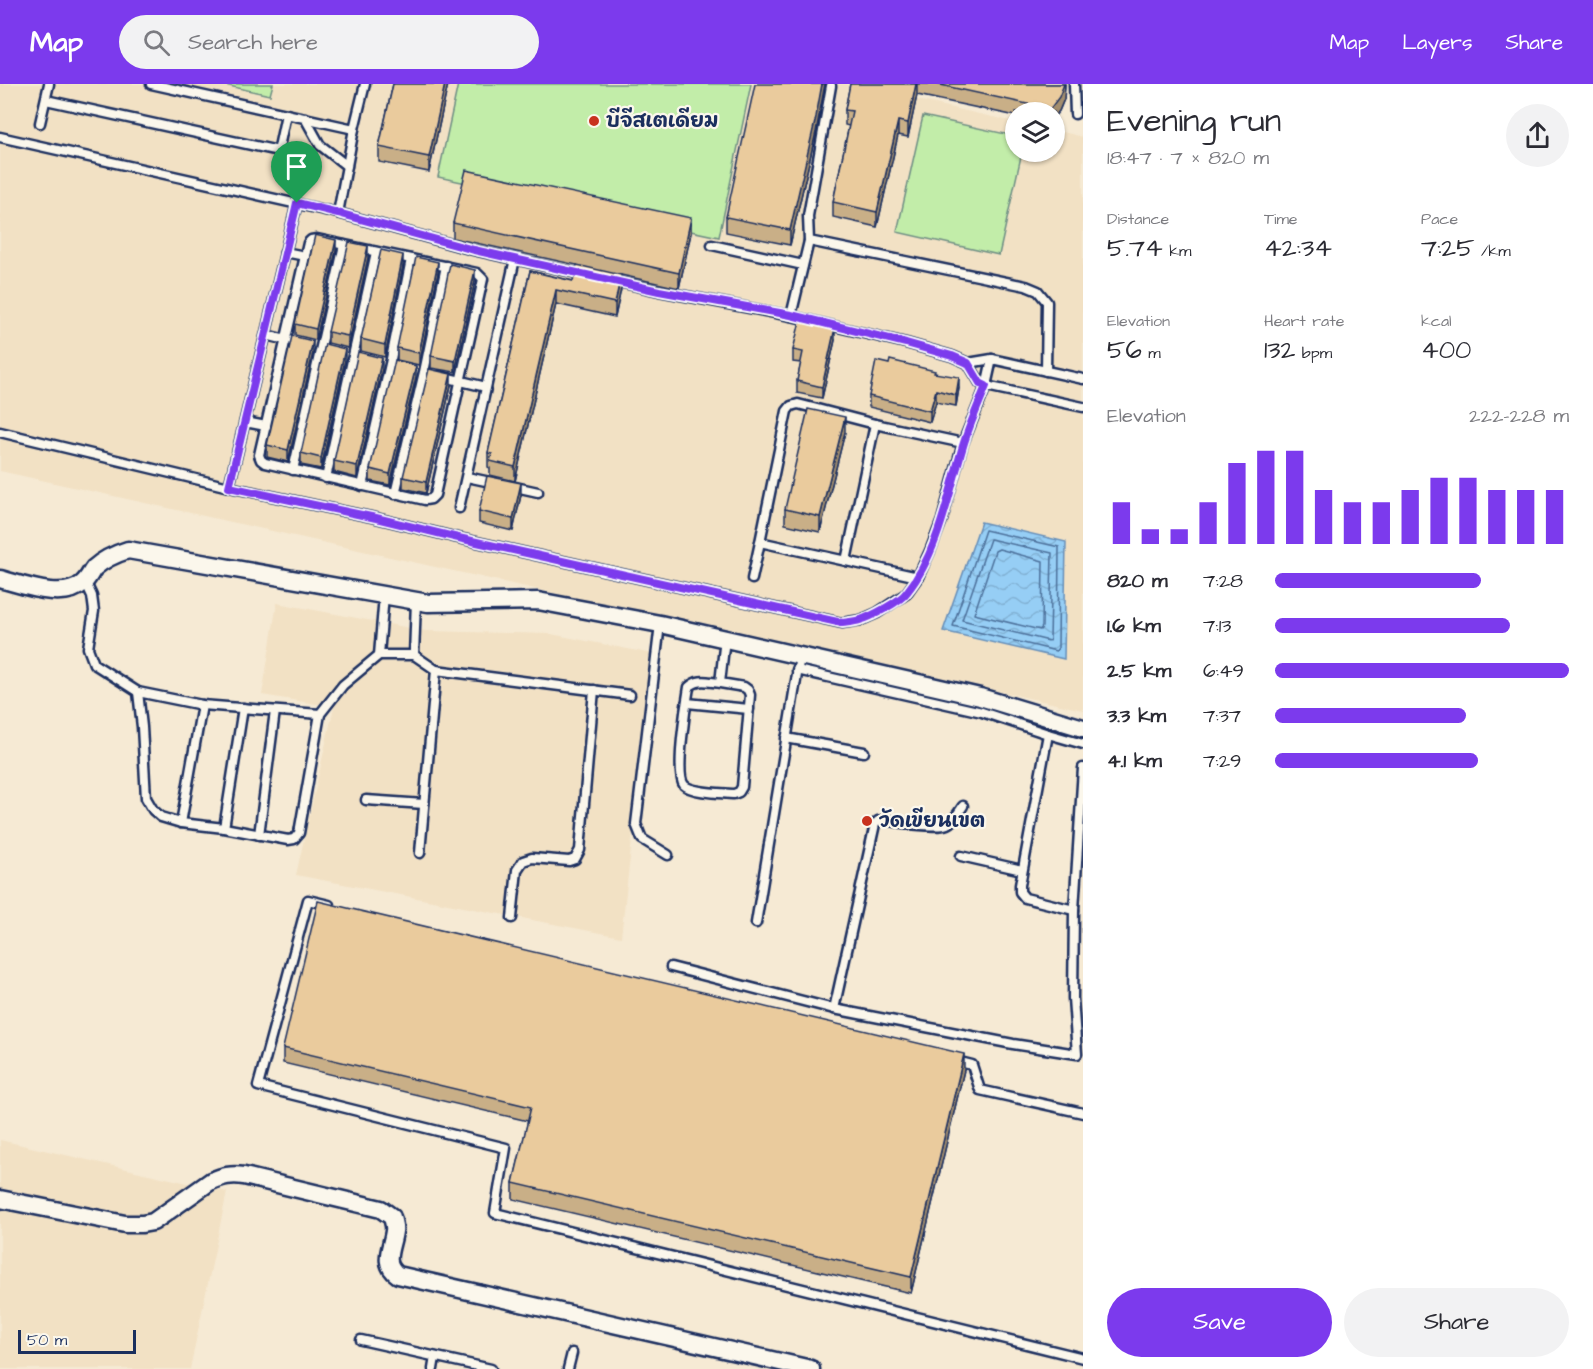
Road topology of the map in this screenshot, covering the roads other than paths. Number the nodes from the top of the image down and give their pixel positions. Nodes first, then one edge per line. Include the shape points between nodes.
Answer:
1 (49, 84) edge
2 (151, 84) edge
3 (365, 84) edge
4 (1074, 84) edge
5 (831, 86) dead end
6 (46, 100) junction
7 (286, 114) junction
8 (1075, 114) dead end
9 (305, 118) junction
10 (40, 123) dead end
11 (354, 129) junction
12 (0, 137) edge
13 (278, 152) junction
14 (306, 158) dead end
15 (347, 166) junction
16 (297, 203) junction
17 (338, 213) junction
18 (809, 241) junction
19 (344, 245) junction
20 (712, 245) dead end
21 (285, 252) junction
22 (376, 252) junction
23 (305, 256) junction
24 (411, 259) junction
25 (515, 259) junction
26 (803, 265) junction
27 (446, 266) junction
28 (593, 276) edge
29 (604, 279) edge
30 (791, 315) junction
31 (266, 335) junction
32 (285, 339) junction
33 (312, 346) junction
34 (332, 351) edge
35 (343, 353) edge
36 (359, 357) junction
37 (992, 359) junction
38 (386, 363) junction
39 (968, 363) junction
40 (401, 367) edge
41 (412, 369) edge
42 (1046, 371) junction
43 (424, 372) junction
44 (1083, 379) edge
45 (461, 381) junction
46 (986, 386) junction
47 (486, 387) junction
48 (1083, 407) edge
49 (245, 422) junction
50 (875, 424) junction
51 (266, 426) junction
52 (0, 432) edge
53 (963, 443) junction
54 (293, 470) junction
55 (466, 477) junction
56 (326, 478) junction
57 (362, 486) junction
58 (229, 487) junction
59 (538, 492) dead end
60 (395, 494) junction
61 (459, 508) dead end
62 (760, 543) junction
63 (846, 561) junction
64 (918, 577) junction
65 (0, 579) edge
66 (752, 579) dead end
67 (85, 581) junction
68 (384, 596) junction
69 (416, 601) junction
70 (660, 624) junction
71 (725, 638) junction
72 (379, 655) junction
73 (414, 655) junction
74 (799, 663) junction
75 (436, 670) junction
76 (720, 683) junction
77 (594, 690) junction
78 (138, 692) junction
79 (630, 695) dead end
80 (687, 703) junction
81 (202, 705) junction
82 (243, 708) junction
83 (748, 709) junction
84 (275, 711) junction
85 (320, 714) junction
86 (1083, 728) edge
87 (1048, 734) junction
88 (786, 738) junction
89 (1083, 744) edge
90 (864, 752) dead end
91 (1083, 768) edge
92 (366, 800) dead end
93 (424, 804) junction
94 (963, 806) dead end
95 (181, 822) junction
96 (224, 828) junction
97 (260, 835) junction
98 (420, 853) dead end
99 (668, 855) dead end
100 (961, 856) dead end
101 (1022, 870) junction
102 (343, 908) edge
103 (1074, 910) junction
104 (512, 918) dead end
105 (756, 923) dead end
106 (671, 967) dead end
107 (834, 1009) junction
108 (1080, 1054) edge
109 (949, 1060) edge
110 (1083, 1113) edge
111 (0, 1199) edge
112 (361, 1340) dead end
113 (572, 1353) dead end
114 (435, 1357) junction
115 (1083, 1358) edge
116 (433, 1369) edge
117 (491, 1369) edge
118 (568, 1369) edge
119 (811, 1369) edge

1 - 6 lane
2 - 7 lane
3 - 11 lane
4 - 8 lane
5 - 18 lane via 808,216
6 - 10 lane
6 - 13 lane
7 - 9 lane
7 - 13 lane
9 - 11 lane
9 - 15 lane via 320,145
11 - 15 lane
12 - 16 lane
13 - 14 lane
15 - 17 lane
16 - 17 lane
16 - 21 lane
17 - 25 lane
18 - 26 lane
18 - 42 lane via 1026,285 1038,291 1047,302
19 - 22 lane
19 - 23 lane via 311,240
19 - 33 lane
20 - 26 lane
21 - 23 lane
21 - 31 lane
22 - 24 lane
22 - 36 lane
23 - 32 lane
24 - 27 lane
24 - 38 lane
25 - 28 lane
25 - 47 lane
26 - 30 lane
27 - 43 lane
27 - 45 lane via 477,273 483,279
29 - 30 lane
30 - 39 lane via 906,343
31 - 32 lane
31 - 49 lane
32 - 33 lane
32 - 51 lane
33 - 34 lane
33 - 54 lane
35 - 36 lane
36 - 56 lane
37 - 39 lane
37 - 42 lane
37 - 46 lane
38 - 40 lane
38 - 57 lane
39 - 46 lane
41 - 43 lane
42 - 44 lane
43 - 45 lane
43 - 60 lane
45 - 47 lane
45 - 60 lane via 435,495 426,500
46 - 48 lane
46 - 53 lane
47 - 55 lane
49 - 51 lane
49 - 58 lane
50 - 53 lane
50 - 62 lane via 798,404 791,406
50 - 63 lane
51 - 54 lane via 261,460
52 - 58 lane
53 - 64 lane via 942,520
54 - 56 lane
55 - 59 lane
55 - 61 lane
56 - 57 lane
57 - 60 lane
58 - 64 lane via 842,623 877,613 906,594
62 - 63 lane
62 - 66 lane
63 - 64 lane
65 - 67 street via 63,592 76,589
67 - 68 street via 110,556 128,550
67 - 78 lane via 94,611 88,648 94,664
68 - 69 street
68 - 72 lane
69 - 70 street via 538,601
69 - 73 lane
70 - 71 street
70 - 99 lane via 636,824 642,839
71 - 74 street
71 - 76 lane
72 - 73 lane
72 - 85 lane via 343,685
73 - 75 lane
74 - 86 street via 980,697
74 - 87 lane via 982,712
74 - 88 lane
75 - 77 lane
75 - 93 lane
76 - 80 lane via 693,682
76 - 83 lane via 748,690
77 - 79 lane
77 - 104 lane via 580,850 569,861 523,861 518,870
78 - 81 lane
78 - 95 lane via 146,798 161,817
80 - 83 lane
80 - 83 lane via 680,777 683,784 690,789 734,794 742,787
81 - 82 lane
81 - 95 lane
82 - 84 lane
82 - 96 lane
84 - 85 lane
84 - 97 lane
85 - 97 lane via 299,834 288,840
87 - 89 lane
87 - 101 lane
88 - 90 lane
88 - 105 lane
91 - 103 lane
92 - 93 lane
93 - 98 lane
94 - 107 lane via 947,824 884,820 875,824
95 - 96 lane
96 - 97 lane
100 - 101 lane
101 - 103 lane via 1020,892 1026,898
102 - 115 lane via 308,900 258,1086 506,1148 495,1213
103 - 108 lane via 1073,998
106 - 107 lane
107 - 108 lane
109 - 110 lane via 972,1065 980,1090
111 - 119 street via 142,1224 153,1222 219,1177 244,1176 381,1209 392,1217 395,1228 388,1262 398,1275
112 - 114 lane
113 - 118 lane
114 - 116 lane
114 - 117 lane

